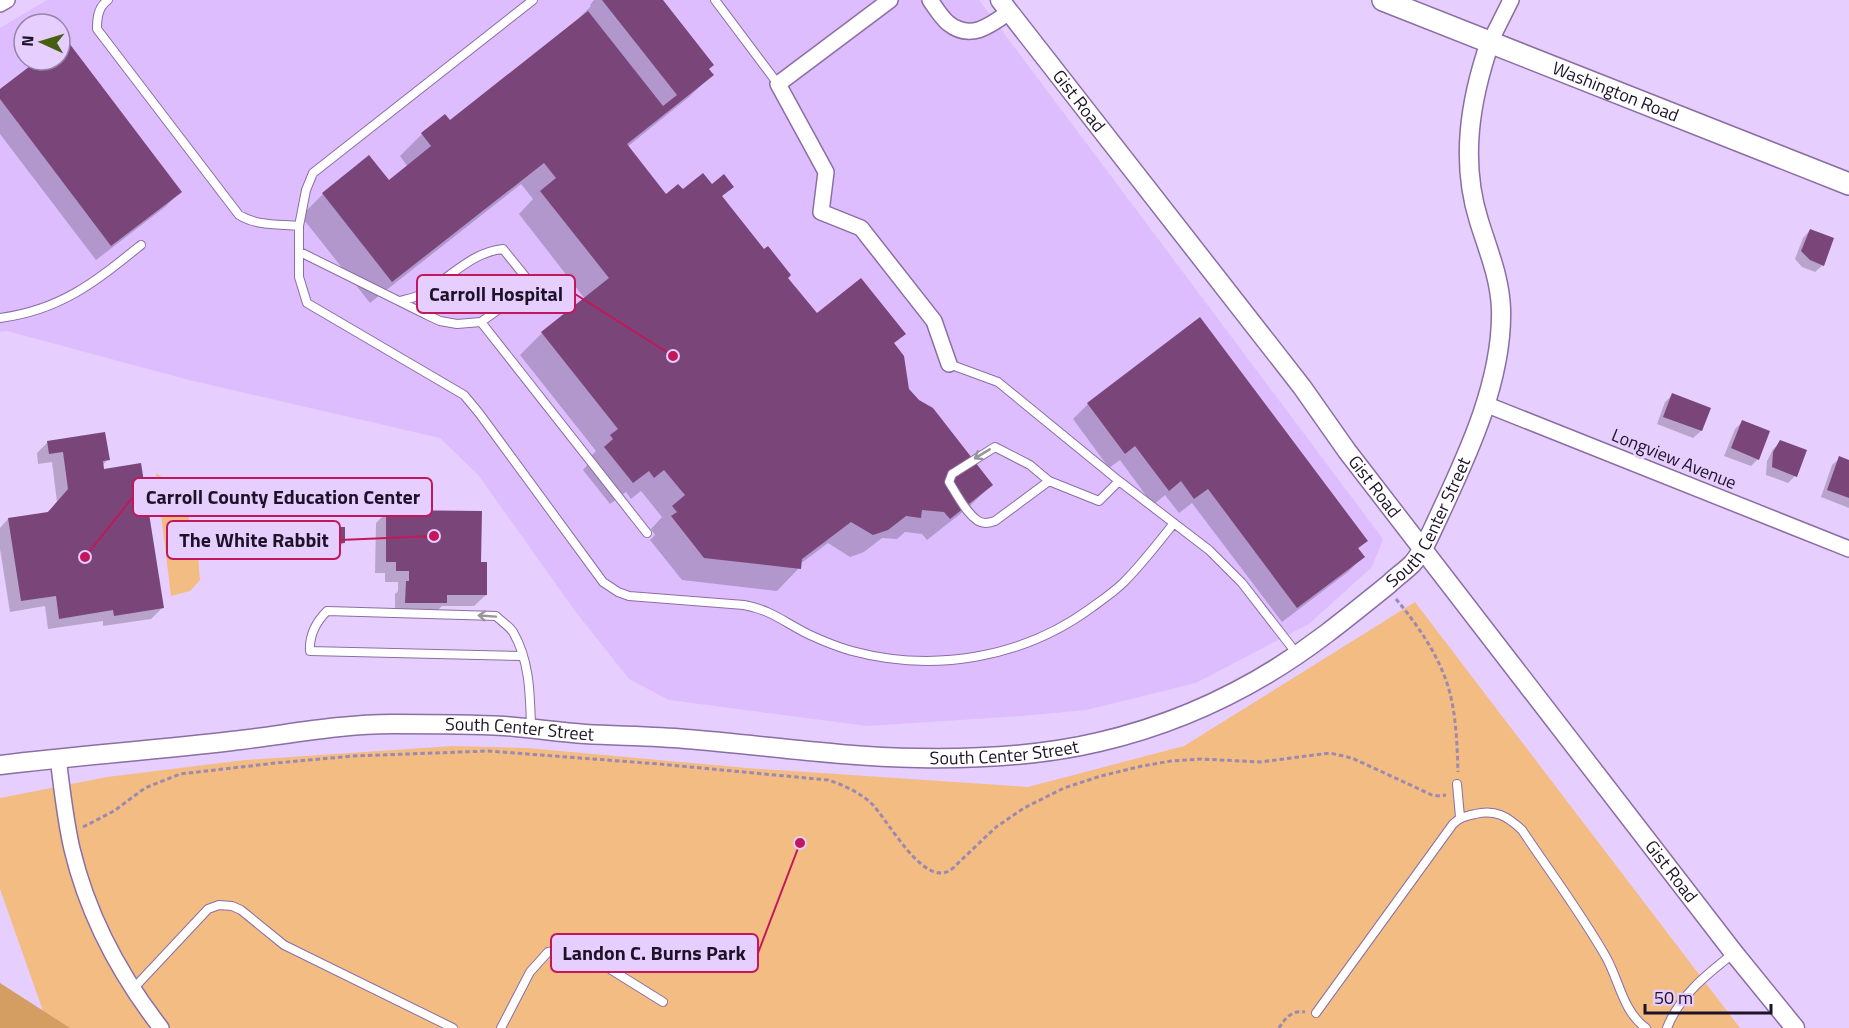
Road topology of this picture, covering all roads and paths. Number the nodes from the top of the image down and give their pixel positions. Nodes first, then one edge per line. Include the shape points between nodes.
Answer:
1 (7, 0) edge
2 (108, 0) edge
3 (533, 0) edge
4 (716, 0) edge
5 (890, 0) edge
6 (930, 0) edge
7 (1383, 0) edge
8 (1511, 0) edge
9 (0, 4) edge
10 (1004, 6) edge
11 (1491, 42) junction
12 (778, 84) junction
13 (1849, 184) edge
14 (299, 226) junction
15 (141, 245) dead end
16 (300, 252) junction
17 (400, 301) junction
18 (0, 318) edge
19 (481, 322) junction
20 (949, 364) joint
21 (1485, 404) junction
22 (1049, 481) junction
23 (1119, 481) junction
24 (1174, 523) junction
25 (647, 533) dead end
26 (1423, 549) junction
27 (1849, 549) edge
28 (1298, 655) junction
29 (523, 656) junction
30 (531, 729) junction
31 (58, 758) junction
32 (0, 765) edge
33 (1457, 784) dead end
34 (1460, 817) junction
35 (1734, 953) junction
36 (133, 989) junction
37 (663, 1002) dead end
38 (1316, 1013) joint
39 (161, 1028) edge
40 (453, 1028) edge
41 (501, 1028) edge
42 (1279, 1028) edge
43 (1646, 1028) edge
44 (1667, 1028) edge
45 (1795, 1028) edge

1 - 9 street
2 - 14 lane via 97,16 97,29 239,215 260,224
3 - 14 lane via 314,172
4 - 12 lane
5 - 12 street
6 - 10 street via 947,22 961,30 989,27
7 - 11 main road, Washington Road
8 - 11 street
10 - 26 street, Gist Road via 1302,387
11 - 13 main road, Washington Road
11 - 21 street, South Center Street via 1475,95 1468,146 1473,197 1501,303 1495,369
12 - 20 street via 826,172 821,212 861,228 934,321
14 - 16 lane
15 - 18 lane via 67,299
16 - 17 lane
16 - 24 lane via 299,277 307,303 464,395 603,582 629,596 759,608 817,638 877,657 920,661 972,658 997,653 1072,622 1123,583
17 - 19 lane via 440,321
17 - 19 lane via 420,296 474,258 503,249 532,285
19 - 25 lane
20 - 23 lane via 998,382
21 - 26 street, South Center Street
21 - 27 street, Longview Avenue
22 -> 22 lane via 1030,465 995,447 952,474 949,482 962,504 985,523 995,521
22 - 23 lane via 1099,501
23 - 24 lane
24 - 28 lane via 1229,568
26 - 28 street, South Center Street via 1411,565
26 - 35 street, Gist Road
28 - 30 street, South Center Street via 1235,692 1150,727 1100,742 1014,754 915,758
29 -> 29 lane via 512,630 496,616 327,611 309,639 310,651
29 - 30 lane via 530,682
30 - 31 street, South Center Street via 386,724
31 - 32 street, South Center Street
31 - 36 street via 72,847 87,900 111,953
33 - 34 lane
34 - 38 lane
34 - 43 lane via 1498,812 1522,830 1607,958 1633,1016
35 - 44 lane via 1702,978
35 - 45 street, Gist Road
36 - 39 street
36 - 40 lane via 208,909 232,906 284,945
37 - 41 lane via 586,954 548,952 530,972
38 - 42 path via 1290,1014

